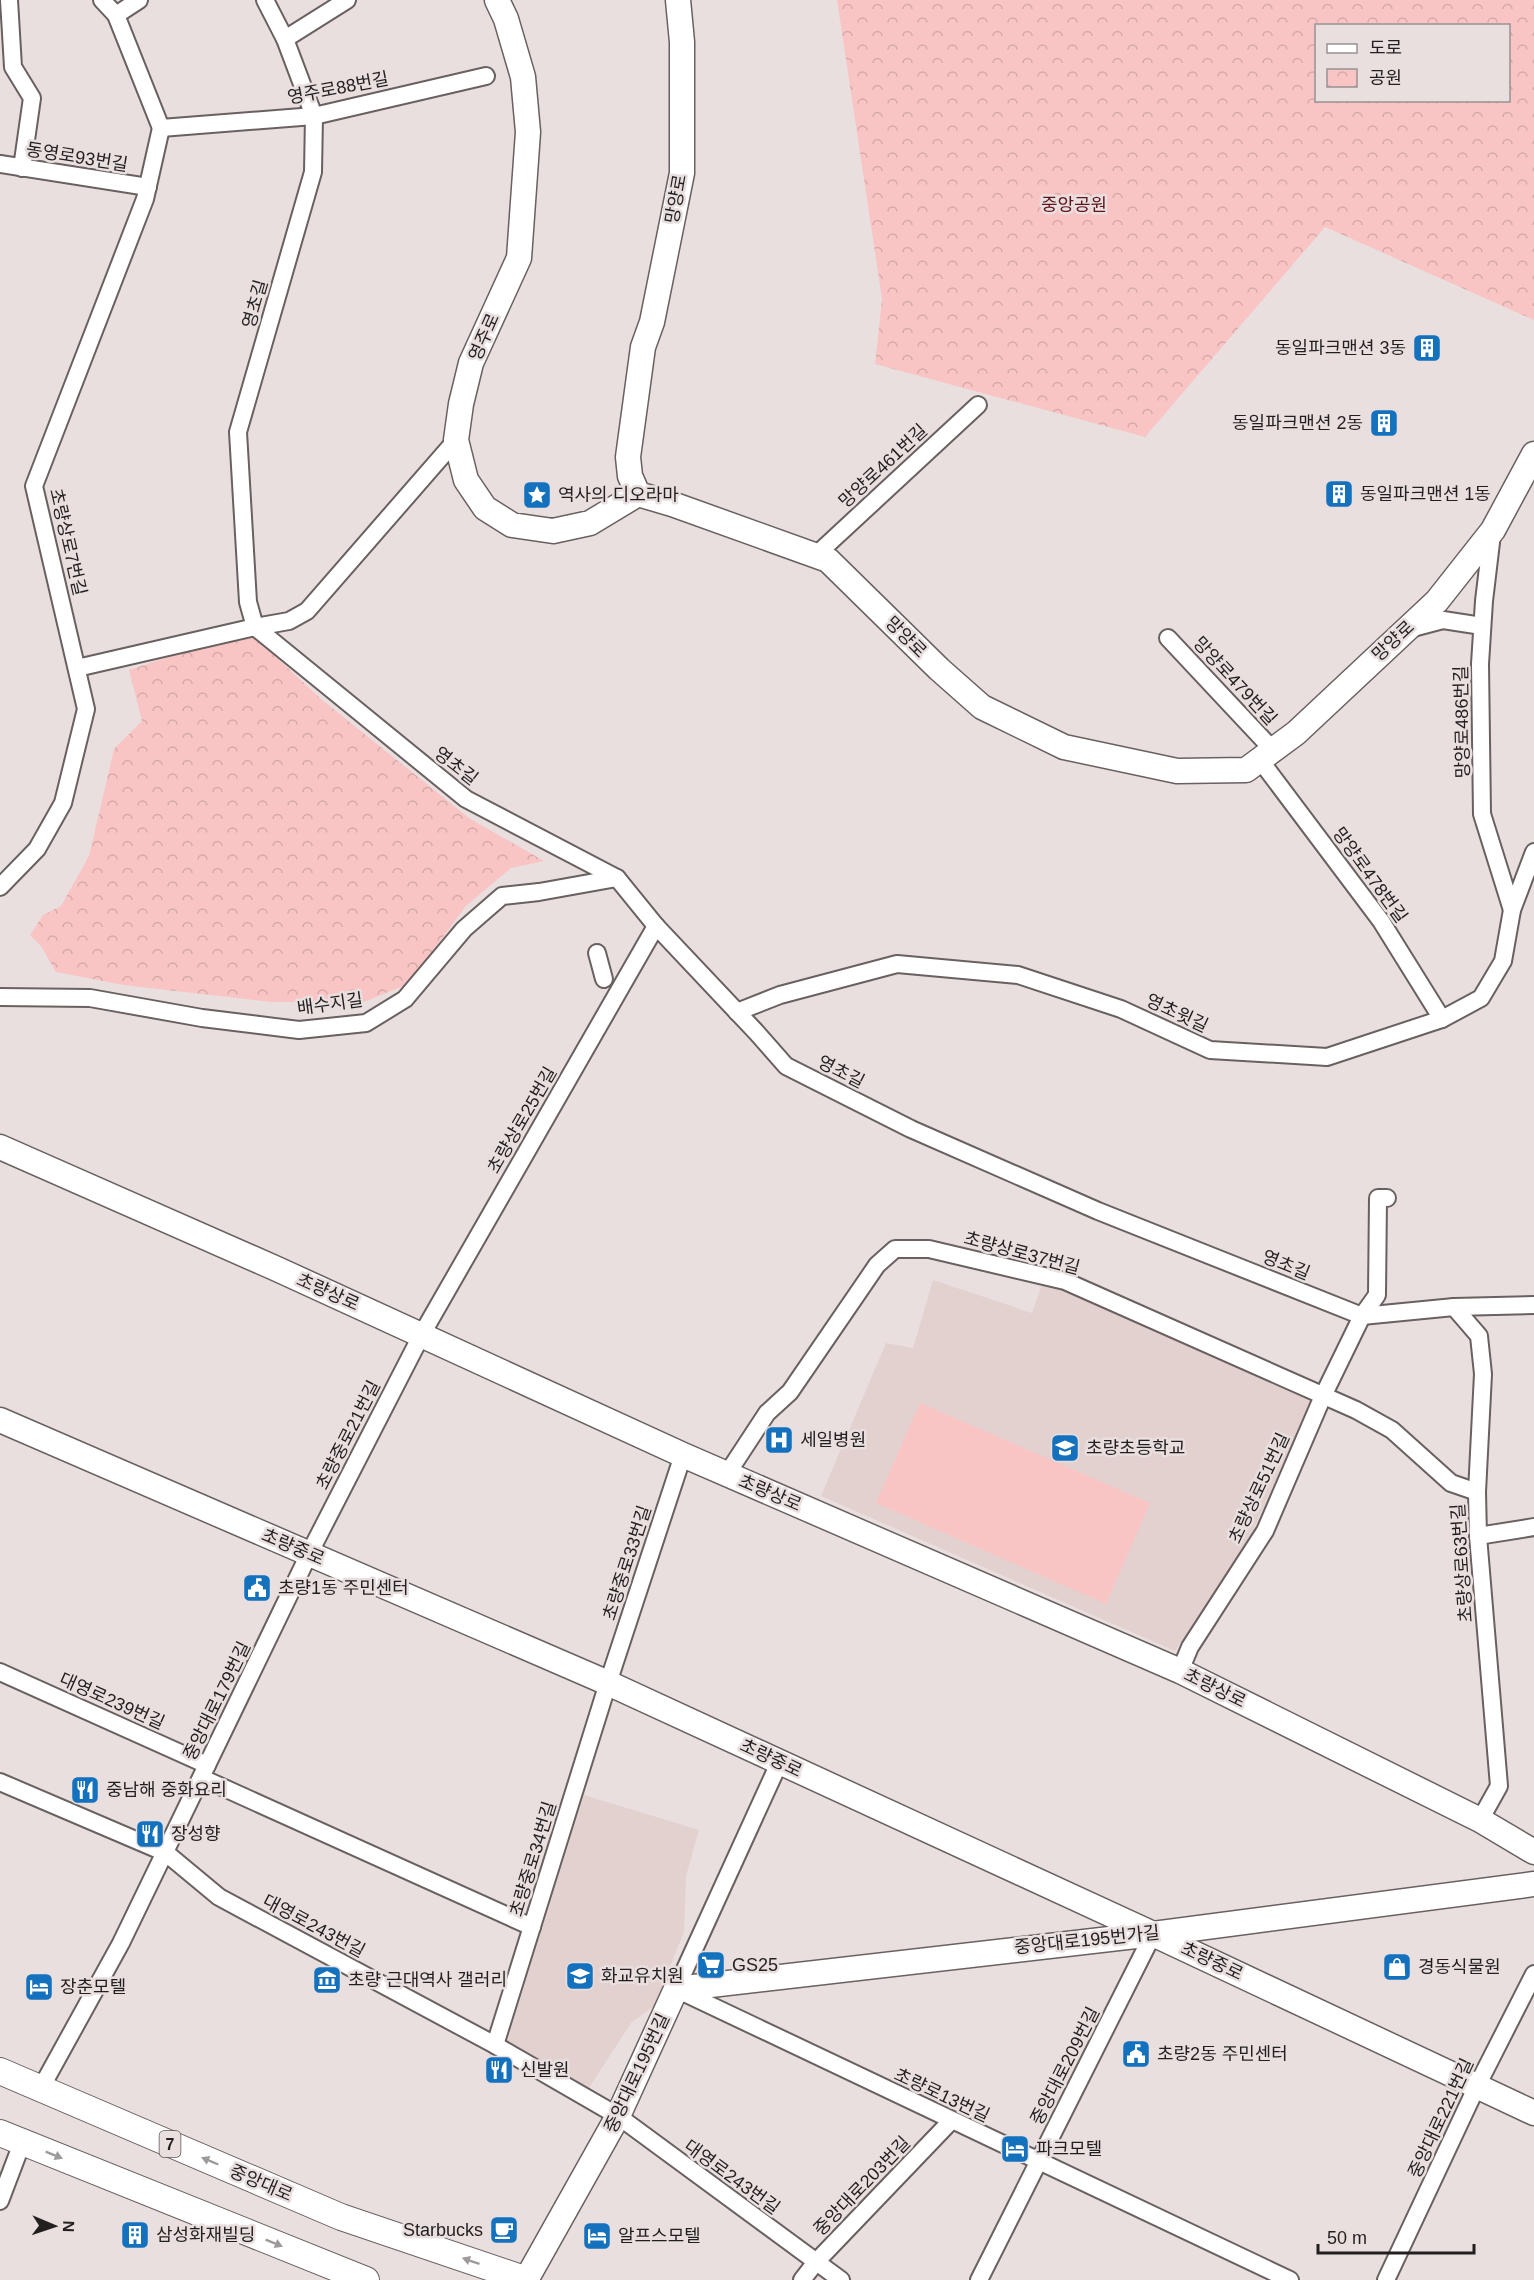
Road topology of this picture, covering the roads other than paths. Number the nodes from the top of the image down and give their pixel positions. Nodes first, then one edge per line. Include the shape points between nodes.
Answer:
1 (9, 0) edge
2 (102, 0) edge
3 (139, 0) edge
4 (265, 0) edge
5 (347, 0) edge
6 (497, 0) edge
7 (678, 0) edge
8 (116, 15) junction
9 (285, 39) junction
10 (486, 76) dead end
11 (314, 116) junction
12 (161, 128) junction
13 (0, 164) edge
14 (22, 168) junction
15 (148, 187) junction
16 (978, 405) dead end
17 (456, 440) junction
18 (1534, 454) edge
19 (638, 494) junction
20 (1493, 530) junction
21 (815, 556) junction
22 (255, 627) junction
23 (1482, 627) junction
24 (1406, 630) junction
25 (1168, 638) dead end
26 (77, 668) junction
27 (1266, 755) junction
28 (1534, 852) edge
29 (617, 878) junction
30 (0, 887) edge
31 (1512, 910) junction
32 (656, 926) junction
33 (597, 953) dead end
34 (604, 979) dead end
35 (0, 997) edge
36 (737, 1012) junction
37 (1442, 1018) junction
38 (0, 1147) edge
39 (1388, 1198) dead end
40 (1534, 1305) edge
41 (1454, 1307) junction
42 (1362, 1316) junction
43 (422, 1334) junction
44 (1323, 1396) junction
45 (0, 1420) edge
46 (683, 1455) junction
47 (727, 1474) junction
48 (1477, 1492) junction
49 (1534, 1527) edge
50 (1478, 1536) junction
51 (309, 1554) junction
52 (1180, 1671) junction
53 (0, 1672) edge
54 (608, 1683) junction
55 (780, 1761) junction
56 (205, 1772) junction
57 (0, 1782) edge
58 (1480, 1820) junction
59 (1534, 1852) edge
60 (166, 1853) junction
61 (1534, 1884) edge
62 (532, 1928) junction
63 (1153, 1934) junction
64 (1534, 1974) edge
65 (676, 1989) junction
66 (495, 2045) junction
67 (0, 2071) edge
68 (1477, 2086) junction
69 (41, 2088) junction
70 (1534, 2113) edge
71 (618, 2116) junction
72 (951, 2121) junction
73 (11, 2138) edge
74 (1038, 2161) junction
75 (0, 2201) edge
76 (816, 2262) junction
77 (366, 2280) edge
78 (526, 2280) edge
79 (802, 2280) edge
80 (841, 2280) edge
81 (979, 2280) edge
82 (1290, 2280) edge
83 (1386, 2280) edge

1 - 14 street via 13,67 33,98
2 - 8 street
3 - 8 street
4 - 9 street, 영초길
5 - 9 street
6 - 17 street, 영주로 via 523,77 528,132 519,258 471,363
7 - 19 street, 망양로 via 682,42 682,173 652,322 643,347 629,446 630,476
8 - 12 street
9 - 11 street, 영초길
10 - 11 street, 영주로88번길
11 - 12 street, 영주로88번길
11 - 22 street, 영초길 via 313,172 238,432 248,602
12 - 15 street, 초량상로7번길
13 - 14 street, 동영로93번길
14 - 15 street, 동영로93번길
15 - 26 street, 초량상로7번길 via 34,486
16 - 21 street, 망양로461번길
17 - 19 street, 영주로 via 466,480 478,499 512,525 553,531 590,523
17 - 22 street via 307,611 289,621
18 - 20 street, 망양로
19 - 21 street, 망양로
20 - 23 street, 망양로486번길
20 - 24 street, 망양로 via 1437,601
21 - 27 street, 망양로 via 838,569 982,707 1064,747 1177,771 1246,770
22 - 26 street
22 - 29 street, 영초길 via 466,800
23 - 24 street via 1443,620
23 - 31 street, 망양로486번길 via 1482,814
24 - 27 street, 망양로 via 1296,733
25 - 27 street, 망양로479번길
26 - 30 street, 초량상로7번길 via 86,709 63,803 37,849
27 - 37 street, 망양로478번길 via 1381,921
28 - 31 street, 영초윗길
29 - 32 street, 영초길
29 - 35 street, 배수지길 via 502,896 464,929 405,999 366,1023 299,1030 90,998
31 - 37 street, 영초윗길 via 1503,961 1481,998
32 - 36 street, 영초길
32 - 43 street, 초량상로25번길
33 - 34 street
36 - 37 street, 영초윗길 via 780,995 897,964 1018,975 1121,1009 1210,1050 1327,1057
36 - 42 street, 영초길 via 786,1066 911,1129 1098,1211
38 - 43 street, 초량상로
39 - 42 street, 초량상로51번길 via 1378,1198 1377,1295
40 - 41 street, 영초길
41 - 42 street, 영초길
41 - 48 street, 초량상로63번길 via 1479,1336 1483,1374
42 - 44 street, 초량상로51번길
43 - 46 street, 초량상로
43 - 51 street, 초량중로21번길
44 - 47 street, 초량상로37번길 via 1065,1281 929,1249 895,1249 877,1265 790,1392 767,1413
44 - 48 street, 초량상로37번길 via 1392,1430 1451,1483
44 - 52 street, 초량상로51번길 via 1265,1531 1190,1647
45 - 51 street, 초량중로
46 - 47 street, 초량상로
46 - 54 street, 초량중로33번길
47 - 52 street, 초량상로
48 - 50 street, 초량상로63번길
49 - 50 street
50 - 58 street, 초량상로63번길 via 1499,1786
51 - 54 street, 초량중로
51 - 56 street, 중앙대로179번길
52 - 58 street, 초량상로
53 - 56 street, 대영로239번길
54 - 55 street, 초량중로
54 - 62 street, 초량중로34번길
55 - 63 street, 초량중로
55 - 65 street, 중앙대로195번길
56 - 60 street, 중앙대로179번길
56 - 62 street, 대영로239번길
57 - 60 street, 대영로243번길
58 - 59 street, 초량상로
60 - 66 street, 대영로243번길 via 219,1897
60 - 69 street, 중앙대로179번길
61 - 63 street, 중앙대로195번가길
62 - 66 street, 초량중로34번길
63 - 65 street, 중앙대로195번가길
63 - 68 street, 초량중로
63 - 74 street, 중앙대로209번길
64 - 68 street, 중앙대로221번길
65 - 71 street, 중앙대로195번길
65 - 72 street, 초량로13번길
66 - 71 street, 대영로243번길
67 - 69 main road, 중앙대로 / 7
68 - 70 street, 초량중로
68 - 83 street, 중앙대로221번길
78 -> 69 main road, 중앙대로 / 7 via 341,2217
71 - 76 street, 대영로243번길
71 - 78 street, 중앙대로195번길
72 - 74 street, 초량로13번길
72 - 76 street, 중앙대로203번길
73 - 75 street
73 -> 77 main road
74 - 81 street, 중앙대로209번길
74 - 82 street, 초량로13번길
76 - 79 street, 중앙대로203번길
76 - 80 street, 대영로243번길

